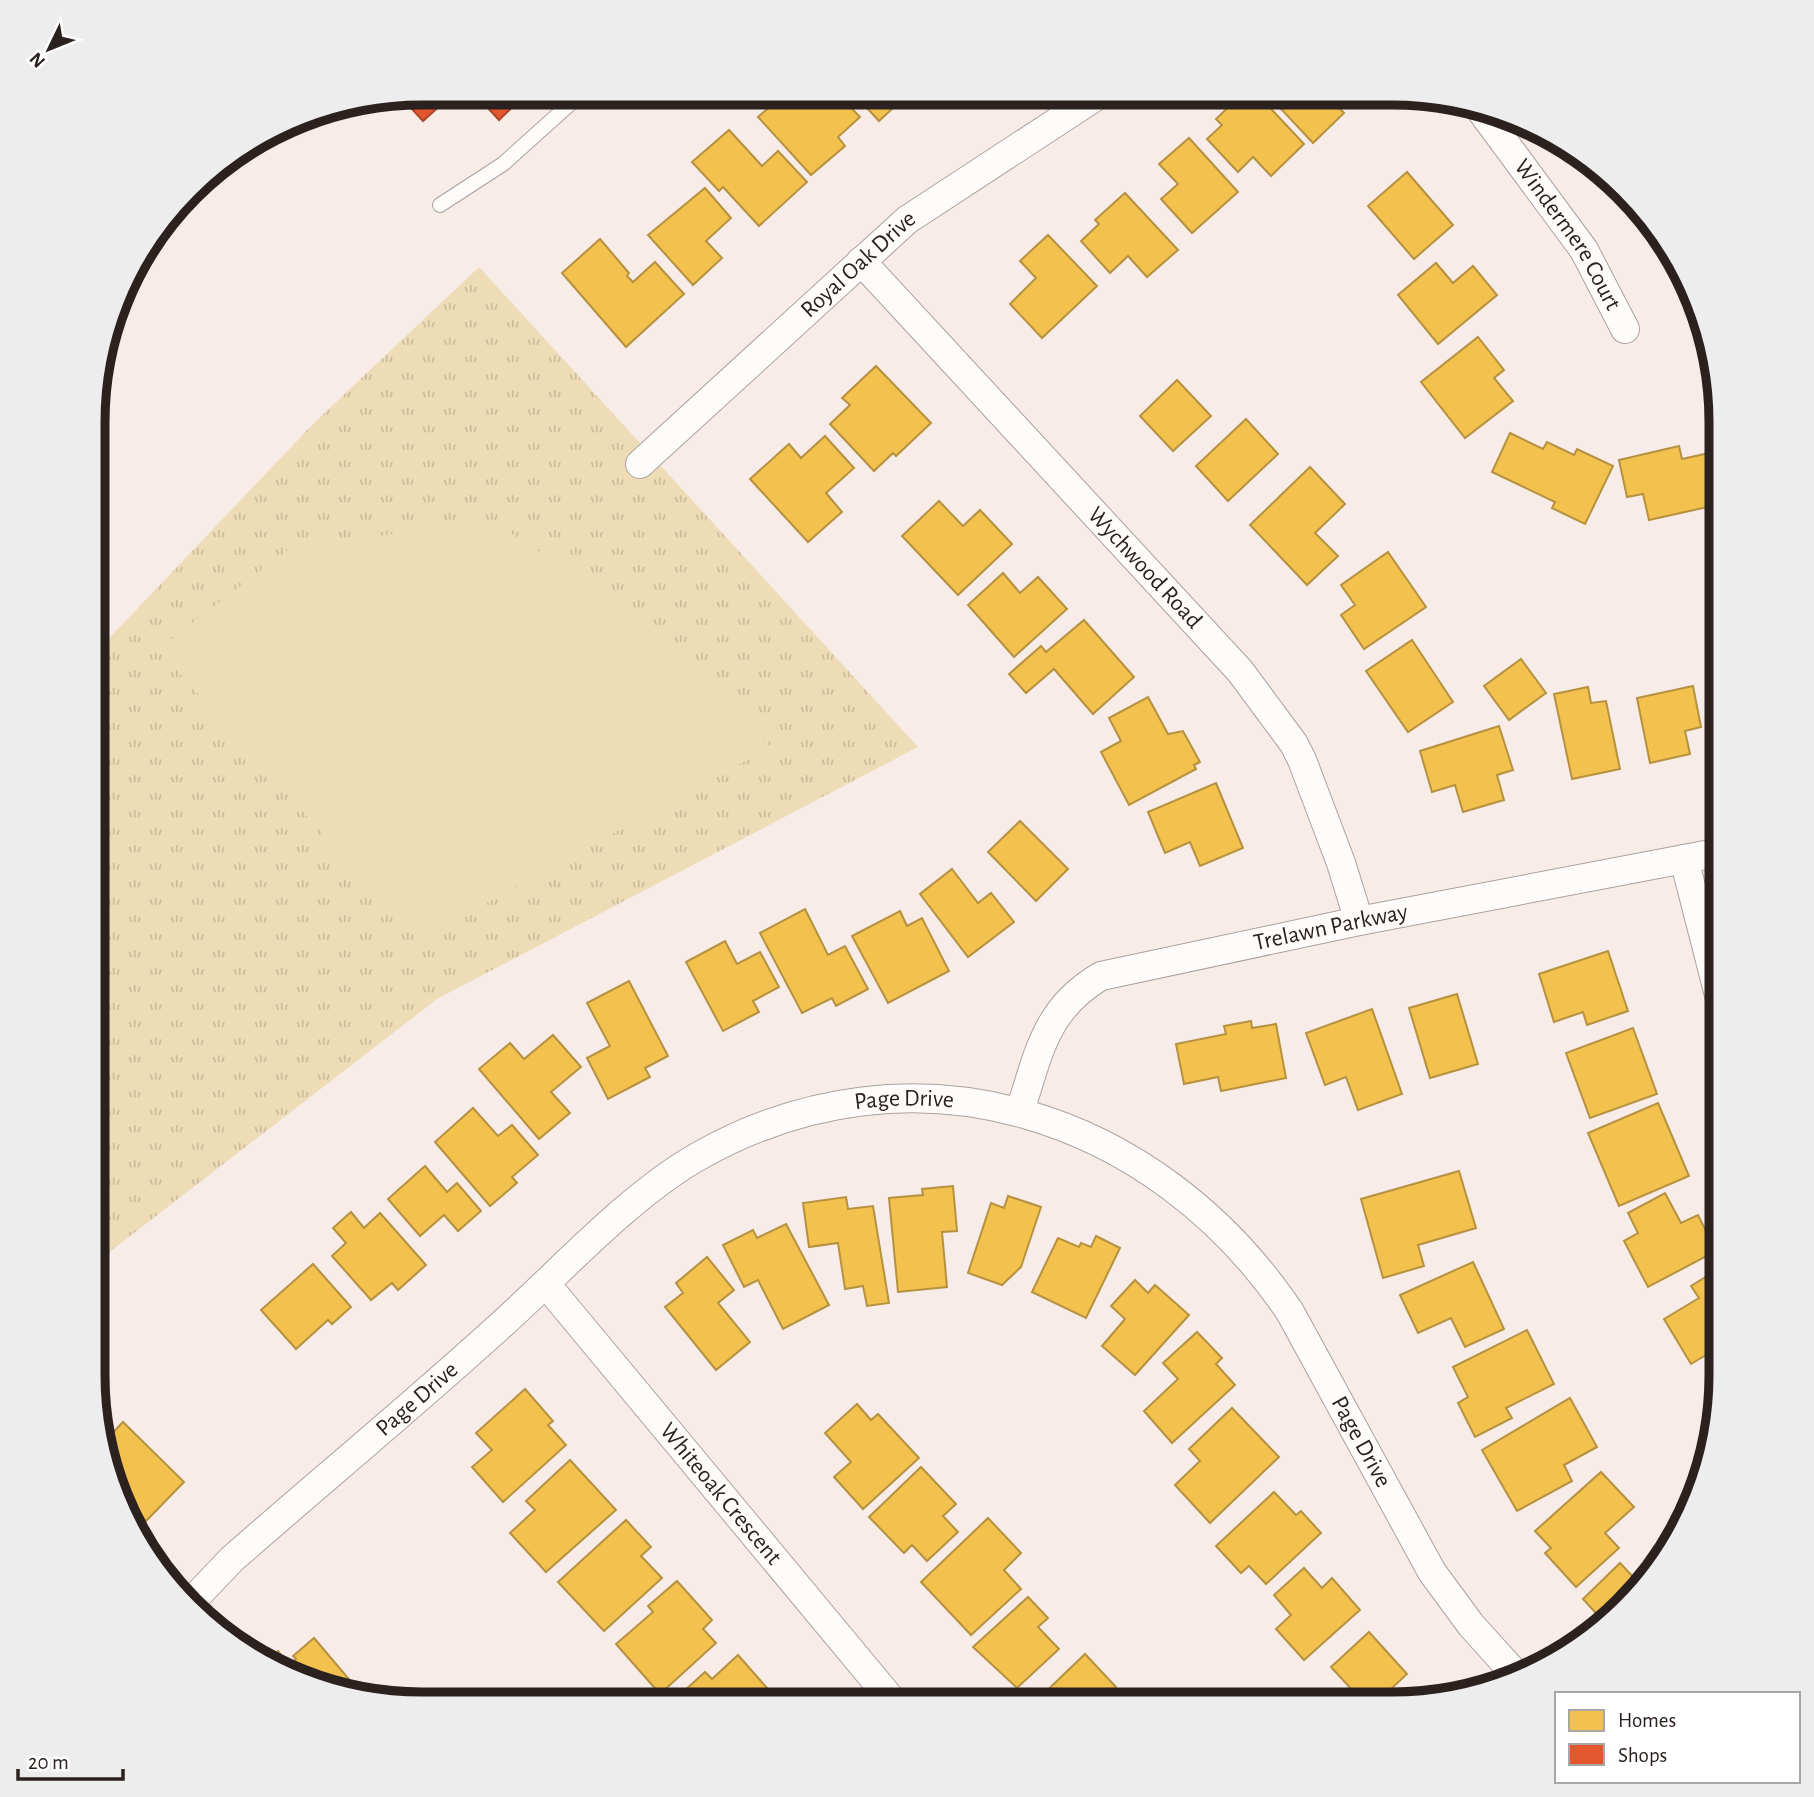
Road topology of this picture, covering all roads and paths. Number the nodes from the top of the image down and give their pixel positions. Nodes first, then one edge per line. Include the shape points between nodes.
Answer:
1 (569, 105) edge
2 (1083, 105) edge
3 (1488, 120) edge
4 (440, 205) dead end
5 (861, 261) junction
6 (1625, 329) dead end
7 (640, 464) dead end
8 (1709, 854) edge
9 (1684, 859) junction
10 (1359, 921) junction
11 (1709, 956) edge
12 (1020, 1111) junction
13 (546, 1284) junction
14 (196, 1597) edge
15 (1511, 1669) edge
16 (885, 1692) edge

1 - 4 lane via 503,164
2 - 5 street, Royal Oak Drive via 907,220
3 - 6 street, Windermere Court via 1584,250
5 - 7 street, Royal Oak Drive
5 - 10 street, Wychwood Road via 1193,617 1255,690 1302,760
8 - 9 street, Trelawn Parkway
9 - 10 street, Trelawn Parkway
9 - 11 street
10 - 12 street, Trelawn Parkway via 1101,976 1067,1000 1050,1025
12 - 13 street, Page Drive via 981,1102 899,1100 835,1106 766,1126 697,1157 663,1181
12 - 15 street, Page Drive via 1066,1127 1152,1171 1193,1201 1246,1253 1290,1312 1432,1572
13 - 14 street, Page Drive via 232,1559
13 - 16 street, Whiteoak Crescent

